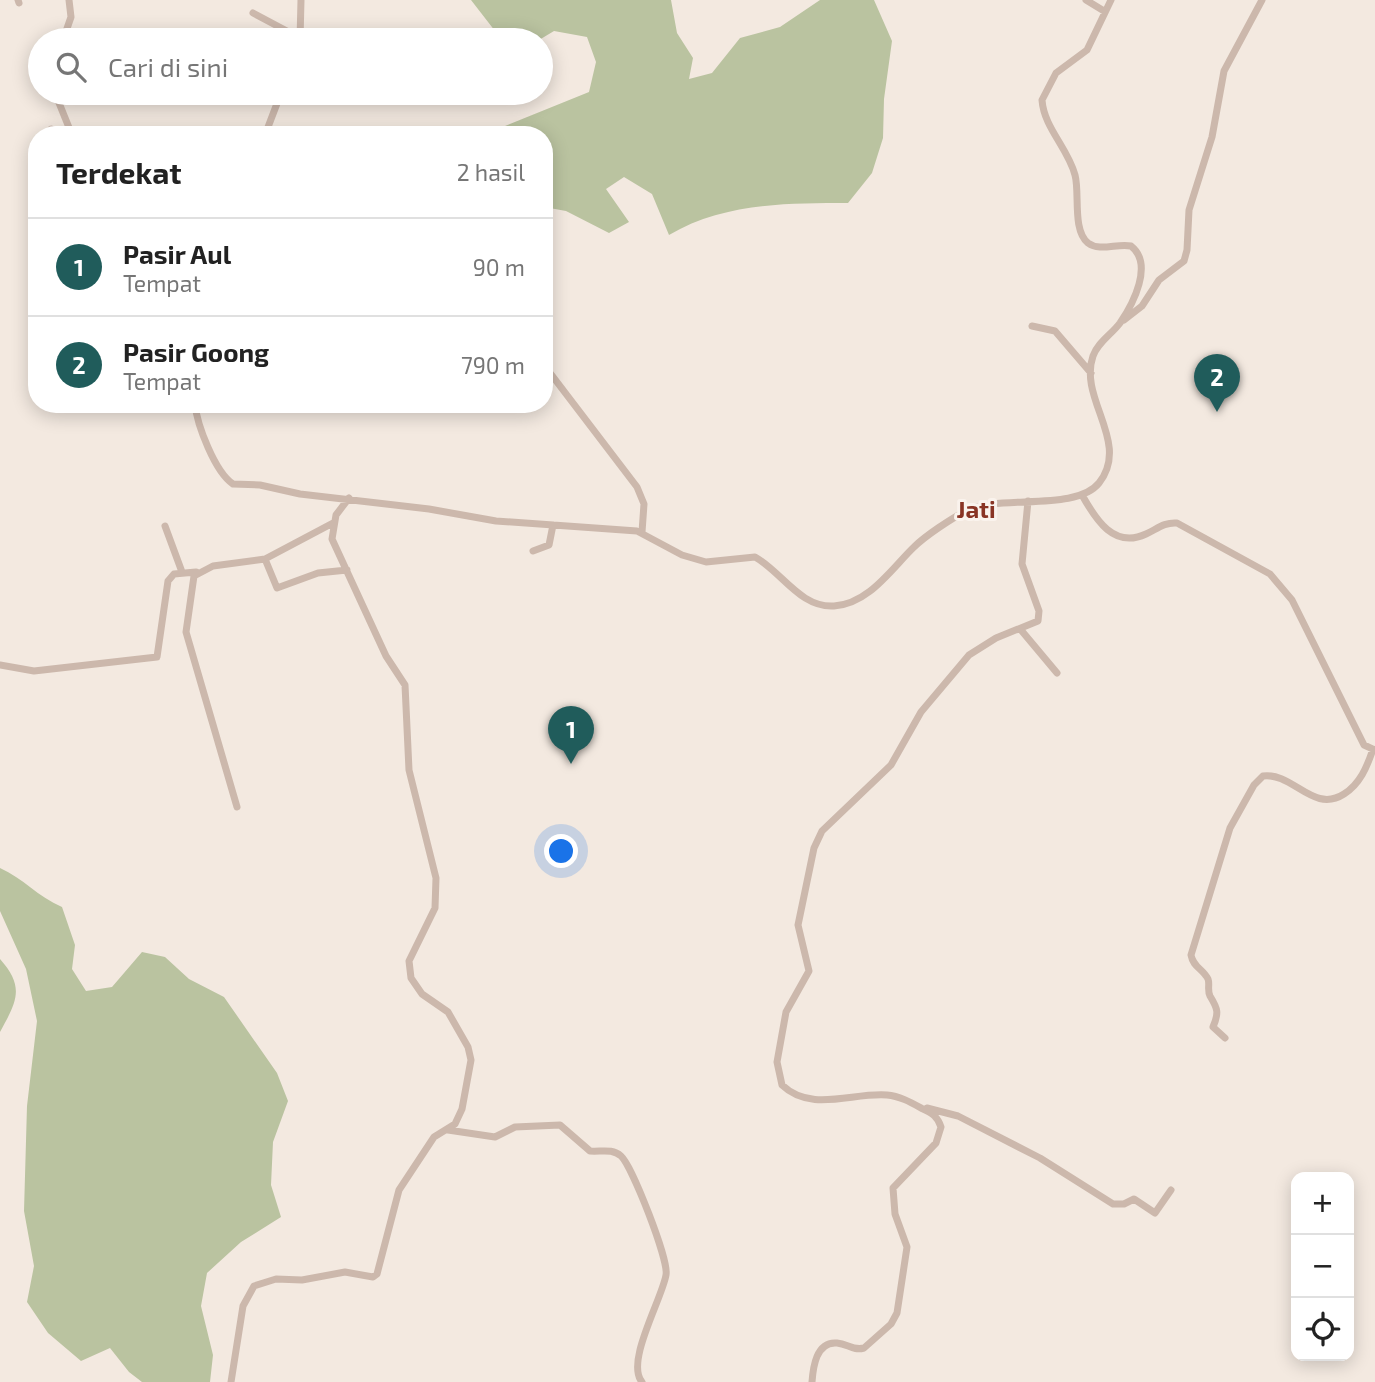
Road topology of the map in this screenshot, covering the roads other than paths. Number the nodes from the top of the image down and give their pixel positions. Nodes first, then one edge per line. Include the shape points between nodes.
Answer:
1 (69, 0) edge
2 (301, 0) edge
3 (1086, 0) edge
4 (1111, 0) edge
5 (1262, 0) edge
6 (1104, 11) junction
7 (253, 13) dead end
8 (67, 28) edge
9 (280, 28) edge
10 (300, 28) edge
11 (60, 105) edge
12 (276, 105) edge
13 (68, 126) edge
14 (268, 126) edge
15 (1120, 323) junction
16 (1032, 326) dead end
17 (1092, 374) junction
18 (553, 377) edge
19 (197, 413) edge
20 (1082, 495) junction
21 (349, 498) junction
22 (1028, 501) junction
23 (333, 523) junction
24 (553, 525) junction
25 (165, 526) dead end
26 (642, 532) junction
27 (533, 551) dead end
28 (265, 559) junction
29 (346, 570) junction
30 (182, 572) junction
31 (196, 572) junction
32 (1021, 630) junction
33 (0, 665) edge
34 (1057, 673) dead end
35 (1374, 749) edge
36 (237, 807) dead end
37 (1224, 1038) dead end
38 (919, 1107) junction
39 (448, 1130) junction
40 (1171, 1191) dead end
41 (231, 1382) edge
42 (642, 1382) edge
43 (812, 1382) edge

1 - 8 street
2 - 10 street
3 - 6 street
4 - 6 street
5 - 15 street via 1224,71 1212,137 1189,210 1184,261 1159,280 1142,306
6 - 15 street via 1087,50 1051,79 1042,103 1075,174 1084,239 1097,247 1129,245 1138,254 1138,286
7 - 9 street
11 - 13 street
12 - 14 street
15 - 17 street via 1094,354
16 - 17 street via 1055,331
17 - 20 street via 1110,457 1098,484
18 - 26 street via 640,493
19 - 21 street via 202,433 232,483
20 - 22 street
20 - 35 street via 1096,519 1112,534 1133,538 1177,523 1279,582 1363,742
21 - 23 street
21 - 24 street via 496,521
22 - 26 street via 965,511 919,542 889,576 839,606 808,600 755,557 699,561
22 - 32 street via 1022,564 1039,615 1037,623
23 - 28 street
23 - 29 street via 334,545
24 - 26 street
24 - 27 street via 548,545
25 - 30 street
28 - 29 street via 277,588 318,573
28 - 31 street
29 - 39 street via 386,656 405,685 409,770 436,888 435,908 416,944 410,970 414,985 448,1012 471,1060 462,1109
30 - 31 street
30 - 33 street via 172,575 167,585 157,657 34,671
31 - 36 street via 186,632
32 - 34 street
32 - 38 street via 996,638 962,661 921,712 891,765 822,831 801,907 798,925 809,971 786,1012 777,1062 782,1085 797,1094 831,1101 890,1095
35 - 37 street via 1359,781 1337,799 1319,799 1266,775 1256,781 1232,821 1191,955 1208,979 1218,1015 1213,1027
38 - 40 street via 958,1116 1040,1158 1112,1204 1134,1199 1155,1213
38 - 43 street via 939,1120 941,1133 893,1188 895,1214 907,1247 895,1320 860,1350 837,1343 826,1346 815,1359
39 - 41 street via 434,1137 399,1190 375,1276 345,1272 302,1280 276,1279 249,1290
39 - 42 street via 495,1137 515,1127 561,1125 590,1151 612,1151 624,1160 667,1267 641,1350 638,1373

